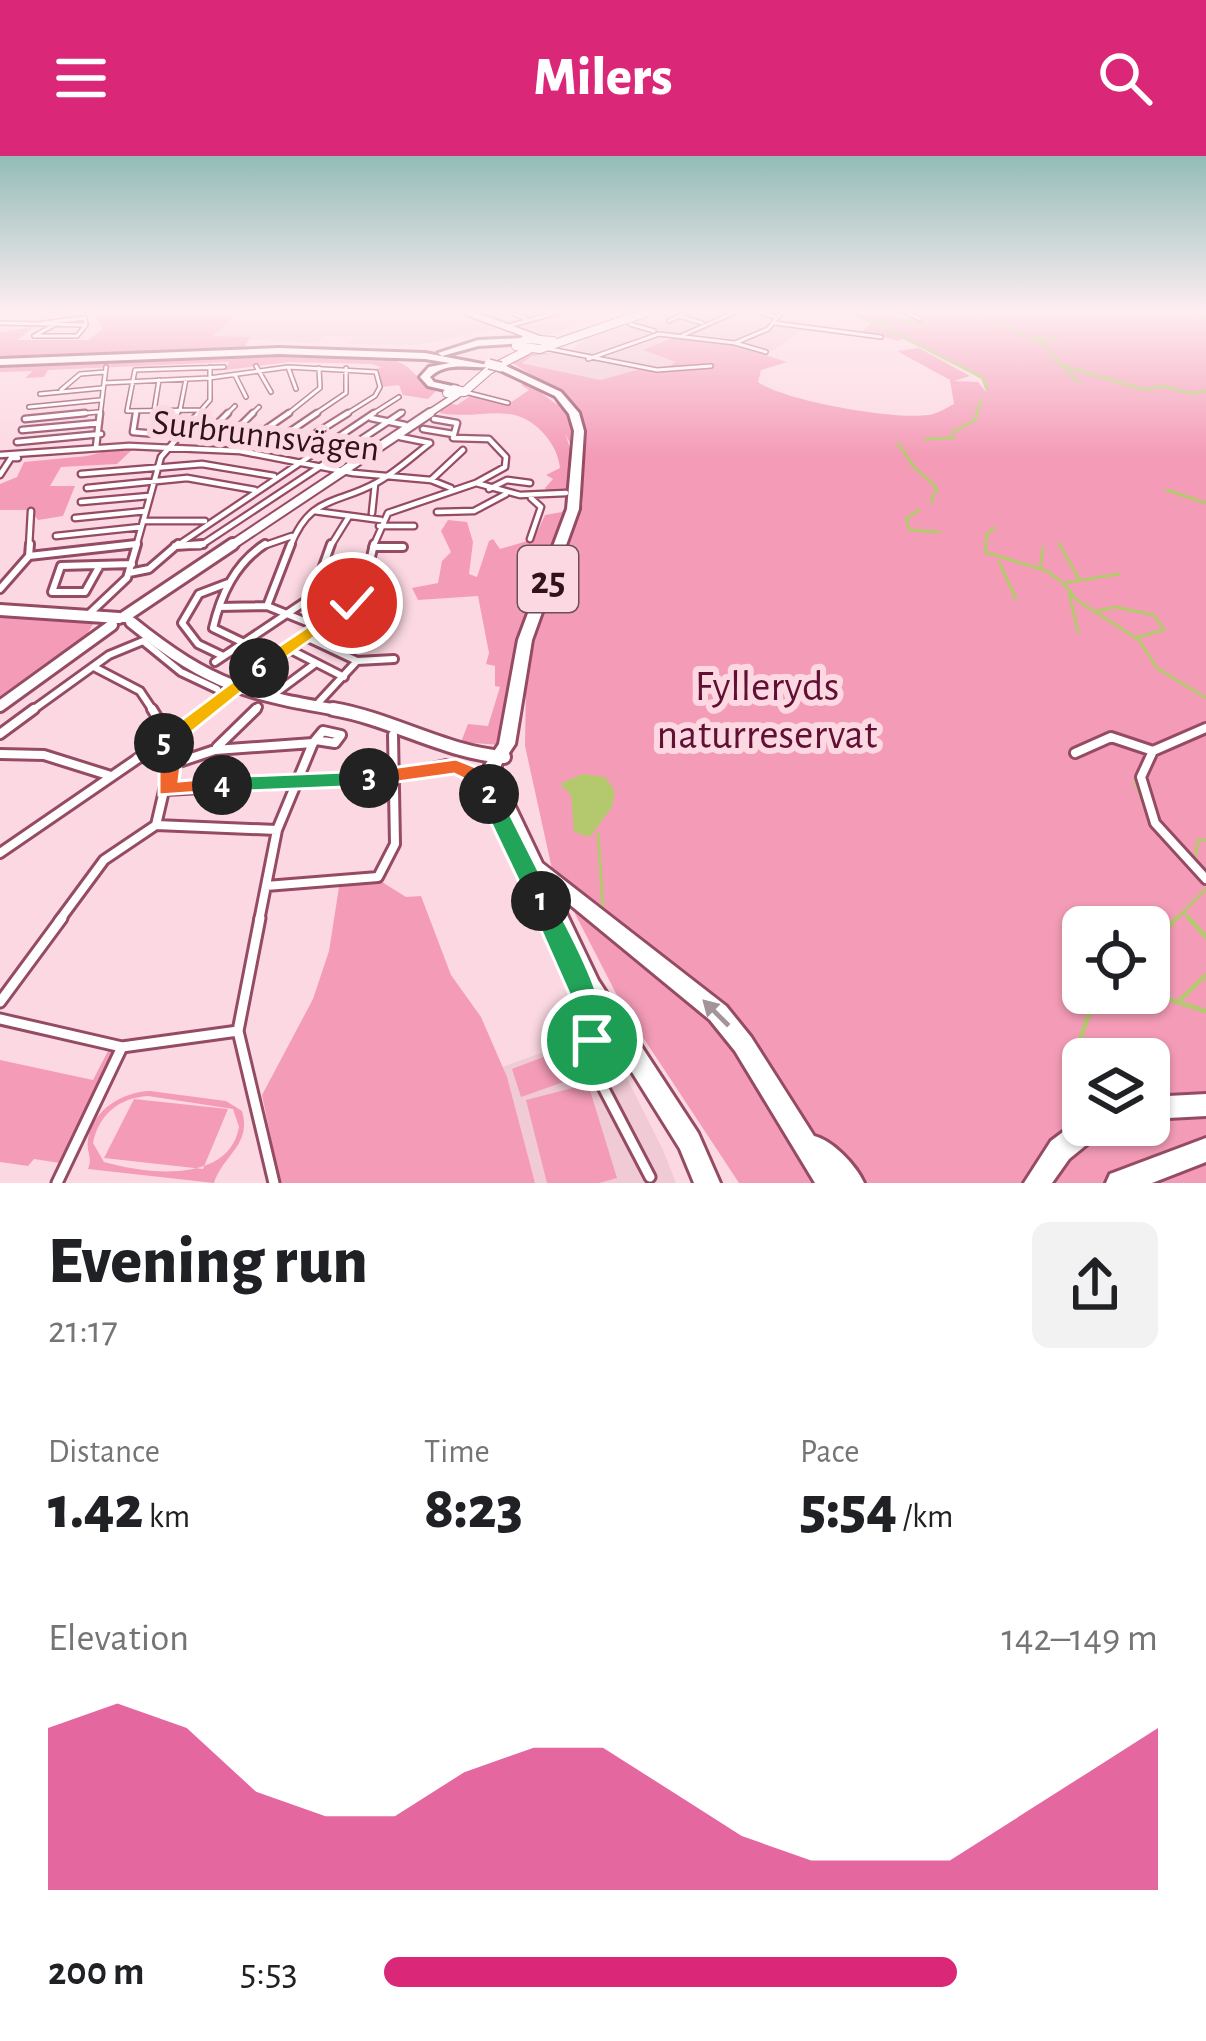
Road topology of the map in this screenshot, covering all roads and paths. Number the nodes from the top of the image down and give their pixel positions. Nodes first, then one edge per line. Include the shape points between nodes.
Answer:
1 (59, 359) edge
2 (69, 359) edge
3 (391, 359) edge
4 (423, 359) edge
5 (441, 359) edge
6 (474, 359) edge
7 (505, 359) edge
8 (594, 359) edge
9 (0, 362) edge
10 (494, 366) junction
11 (710, 366) dead end
12 (210, 367) junction
13 (224, 367) dead end
14 (288, 367) junction
15 (319, 367) junction
16 (258, 368) junction
17 (346, 368) junction
18 (235, 375) junction
19 (212, 378) junction
20 (186, 379) junction
21 (159, 380) junction
22 (131, 381) junction
23 (103, 386) junction
24 (296, 389) dead end
25 (456, 391) junction
26 (58, 392) junction
27 (271, 392) dead end
28 (40, 394) dead end
29 (246, 397) dead end
30 (400, 397) dead end
31 (100, 400) junction
32 (508, 403) dead end
33 (235, 406) dead end
34 (29, 407) dead end
35 (259, 407) dead end
36 (180, 410) junction
37 (204, 410) junction
38 (136, 411) junction
39 (154, 411) junction
40 (98, 412) junction
41 (403, 412) dead end
42 (430, 415) junction
43 (368, 418) junction
44 (25, 419) dead end
45 (388, 422) junction
46 (99, 423) junction
47 (405, 426) junction
48 (423, 428) dead end
49 (22, 430) dead end
50 (101, 434) junction
51 (180, 434) junction
52 (453, 434) junction
53 (206, 435) junction
54 (230, 436) junction
55 (400, 437) dead end
56 (254, 438) junction
57 (276, 441) junction
58 (17, 442) dead end
59 (297, 445) junction
60 (96, 447) junction
61 (168, 447) junction
62 (317, 449) junction
63 (463, 450) dead end
64 (0, 455) edge
65 (17, 458) dead end
66 (300, 461) junction
67 (321, 466) junction
68 (158, 467) junction
69 (342, 471) junction
70 (1, 473) edge
71 (81, 474) dead end
72 (276, 476) junction
73 (386, 476) junction
74 (431, 480) junction
75 (154, 481) junction
76 (530, 482) dead end
77 (476, 483) junction
78 (375, 484) junction
79 (87, 488) dead end
80 (452, 488) junction
81 (489, 489) junction
82 (255, 490) junction
83 (566, 493) dead end
84 (506, 494) junction
85 (150, 496) junction
86 (531, 498) junction
87 (81, 502) dead end
88 (146, 511) junction
89 (314, 511) junction
90 (31, 512) dead end
91 (437, 512) dead end
92 (372, 513) dead end
93 (75, 518) dead end
94 (348, 518) junction
95 (207, 521) junction
96 (380, 523) junction
97 (142, 524) junction
98 (414, 526) dead end
99 (56, 536) dead end
100 (292, 536) junction
101 (530, 538) dead end
102 (137, 544) junction
103 (175, 546) junction
104 (373, 547) junction
105 (403, 547) dead end
106 (28, 556) junction
107 (132, 564) junction
108 (99, 567) junction
109 (129, 573) junction
110 (229, 583) junction
111 (1, 589) edge
112 (267, 606) junction
113 (219, 608) junction
114 (0, 610) edge
115 (88, 614) junction
116 (286, 615) junction
117 (121, 622) junction
118 (319, 627) junction
119 (306, 637) junction
120 (147, 638) junction
121 (243, 643) junction
122 (289, 649) junction
123 (223, 656) junction
124 (394, 659) dead end
125 (357, 661) junction
126 (215, 662) dead end
127 (316, 663) junction
128 (94, 667) junction
129 (197, 676) junction
130 (344, 677) junction
131 (232, 687) junction
132 (218, 689) dead end
133 (258, 691) dead end
134 (273, 695) junction
135 (0, 706) edge
136 (258, 707) dead end
137 (1206, 728) edge
138 (0, 734) edge
139 (177, 734) junction
140 (393, 735) dead end
141 (215, 749) junction
142 (1154, 751) junction
143 (1075, 753) dead end
144 (0, 754) edge
145 (147, 756) junction
146 (501, 757) junction
147 (170, 765) junction
148 (113, 777) junction
149 (392, 777) junction
150 (293, 781) junction
151 (167, 790) junction
152 (156, 825) junction
153 (277, 830) junction
154 (0, 853) edge
155 (540, 873) junction
156 (1206, 879) edge
157 (266, 886) junction
158 (0, 1002) edge
159 (0, 1019) edge
160 (238, 1031) junction
161 (122, 1047) junction
162 (640, 1060) junction
163 (602, 1077) junction
164 (1206, 1105) edge
165 (1170, 1107) edge
166 (783, 1108) junction
167 (1065, 1146) edge
168 (1206, 1150) edge
169 (650, 1177) dead end
170 (58, 1183) edge
171 (274, 1183) edge
172 (710, 1183) edge
173 (829, 1183) edge
174 (851, 1183) edge
175 (1037, 1183) edge
176 (1119, 1183) edge

1 - 9 highway
2 - 9 highway
3 - 25 highway via 406,362 425,383
4 - 10 highway, 25
5 - 10 highway, 25
6 - 10 highway
7 - 25 main road
8 - 11 street via 668,371
10 - 25 highway via 449,364 425,375
10 - 146 highway, 25 via 539,384 566,407 576,468 573,509 525,640
12 - 13 street
12 - 19 street
12 - 22 street via 135,370
14 - 15 street
14 - 16 street
14 - 24 street
15 - 17 street
15 - 56 street via 314,396
16 - 18 street
16 - 27 street
17 - 57 street via 346,393
17 - 59 street via 376,372 375,396
18 - 19 street
18 - 29 street
19 - 20 street
19 - 37 street
20 - 21 street
20 - 36 street
21 - 22 street
21 - 39 street
22 - 23 street
22 - 38 street via 128,411
23 - 26 street
23 - 26 street via 106,369 80,374
23 - 31 street
25 - 32 street
25 - 42 main road
26 - 28 street
30 - 43 street
31 - 34 street
31 - 40 street
33 - 53 street
35 - 54 street
36 - 37 street
36 - 38 street via 157,434 132,431
36 - 39 street
37 - 51 street
38 - 39 street
40 - 44 street
40 - 46 street
41 - 45 street
42 - 47 main road
42 - 52 street via 457,423
43 - 45 street
43 - 62 street
45 - 47 street
45 - 67 street
46 - 49 street
46 - 50 street
47 - 69 main road
48 - 52 street
50 - 58 street
50 - 60 street
51 - 53 street
51 - 61 street
52 - 77 street via 489,439 506,464
53 - 54 street
54 - 56 street
55 - 73 street via 430,443
56 - 57 street
57 - 59 street
59 - 62 street
60 - 61 street, Surbrunnsvägen
60 - 64 street, Surbrunnsvägen
61 - 66 street, Surbrunnsvägen
61 - 68 street
62 - 66 street
63 - 74 street
65 - 70 street
66 - 67 street, Surbrunnsvägen
66 - 72 street
67 - 69 street, Surbrunnsvägen
67 - 103 street via 200,546
68 - 71 street
68 - 72 street via 213,464
68 - 75 street
69 - 73 street, Surbrunnsvägen
69 - 117 main road
72 - 82 street
73 - 74 street, Surbrunnsvägen
73 - 78 street
74 - 80 street, Surbrunnsvägen
75 - 79 street
75 - 82 street via 196,478
75 - 85 street
76 - 81 street
77 - 80 street
77 - 81 street
78 - 89 street
78 - 92 street
80 - 96 street via 395,507
81 - 84 street
82 - 95 street
83 - 86 street
84 - 86 street
84 - 91 street via 497,505
85 - 87 street
85 - 88 street
86 - 101 street via 541,507
88 - 93 street
88 - 97 street
89 - 94 street
89 - 100 street
90 - 106 street
94 - 96 street
94 - 116 street via 315,593
95 - 97 street
95 - 103 street
96 - 98 street
96 - 104 street
97 - 99 street
97 - 102 street
100 - 110 street via 275,537 238,564
100 - 112 street
102 - 106 street
102 - 107 street
103 - 109 street via 147,570
104 - 105 street
104 - 118 street via 361,594
106 - 111 street
107 - 108 street
107 - 109 street
108 - 108 street via 61,566 52,592 85,592
109 - 115 street
110 - 113 street
110 - 123 street via 213,579 182,625
112 - 113 street
112 - 116 street
113 - 121 street via 213,628
114 - 115 main road
115 - 117 main road
116 - 118 street
116 - 121 street
117 - 120 main road
117 - 135 main road
118 - 119 street
119 - 122 street
119 - 125 street
120 - 128 street
120 - 129 main road
121 - 123 street
122 - 127 street
122 - 131 street
123 - 126 street
124 - 125 street
125 - 130 street
127 - 130 street
127 - 134 street
128 - 138 street
128 - 139 street via 140,691 163,727
129 - 131 main road
129 - 132 street
130 - 134 street via 322,702
131 - 139 street
131 - 146 main road via 405,724
133 - 134 street
136 - 141 street
137 - 142 street
139 - 145 street
140 - 149 street
141 - 147 street
141 - 150 street via 314,741
142 - 143 street via 1111,737
142 - 156 street via 1141,777 1146,805
144 - 148 street via 45,751
145 - 147 street
145 - 148 street
146 - 155 highway, 25 via 498,777
147 - 151 street
148 - 154 street
149 - 150 street
149 - 157 street via 395,844 378,877
149 - 163 street via 456,766 495,803 588,1005
150 - 151 street
150 - 153 street
151 - 152 street
152 - 153 street
152 - 158 street via 104,860
153 - 157 street
155 - 162 highway, 25 via 587,978
166 -> 155 highway via 718,1013
157 - 160 street
159 - 161 street
160 - 161 street
160 - 171 street
161 - 170 street
162 - 163 street
162 - 172 highway, 25
163 - 169 street
164 - 165 highway
166 - 173 highway
166 - 174 highway
167 - 175 highway
168 - 176 highway

